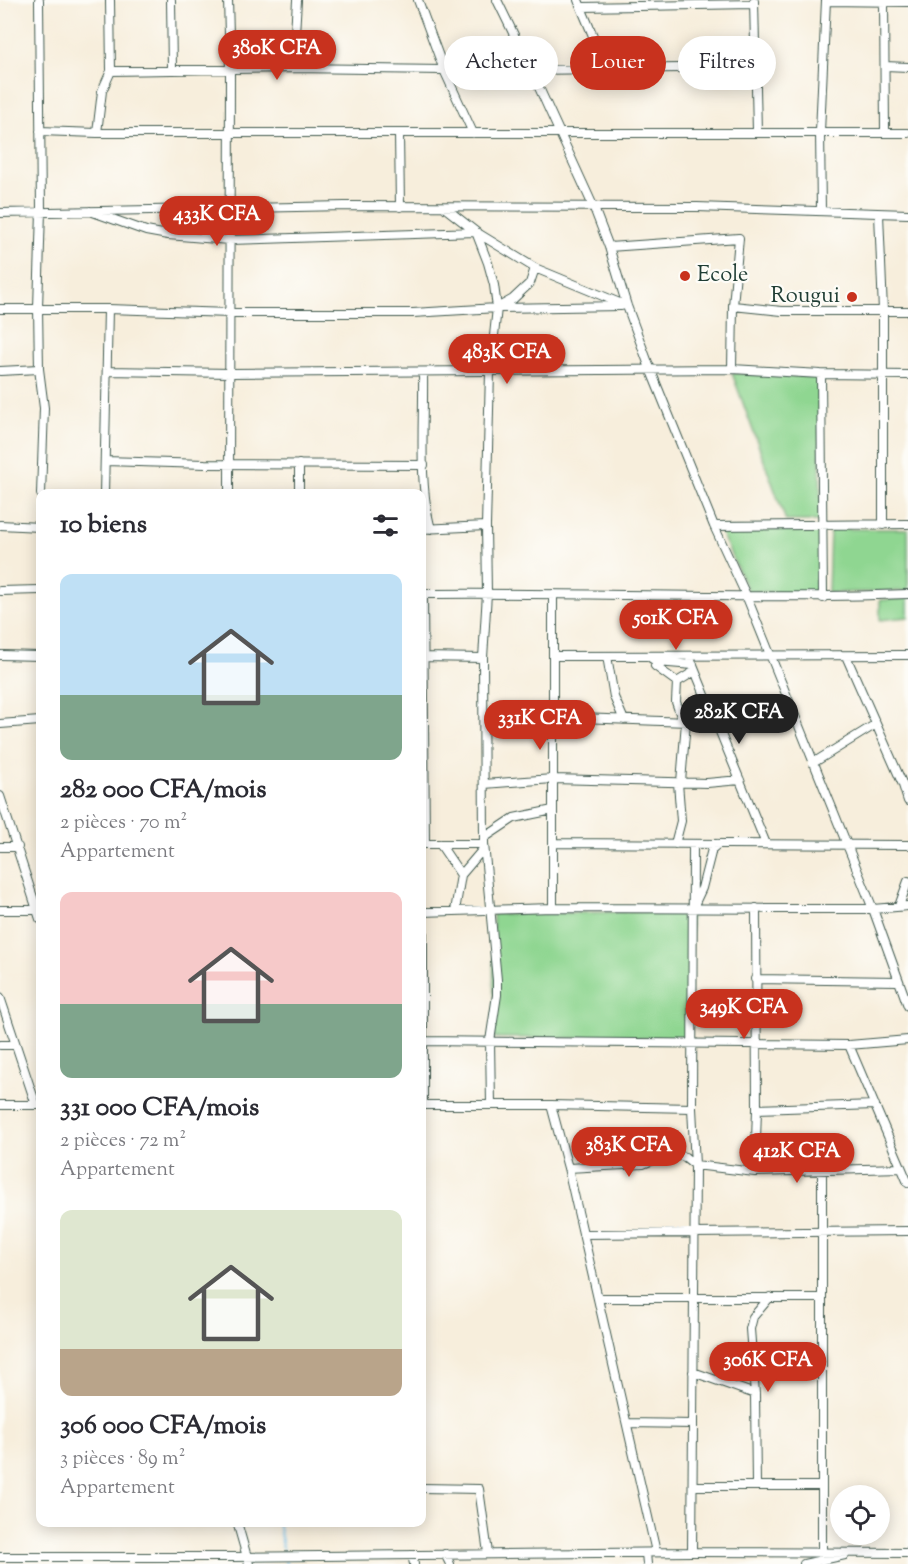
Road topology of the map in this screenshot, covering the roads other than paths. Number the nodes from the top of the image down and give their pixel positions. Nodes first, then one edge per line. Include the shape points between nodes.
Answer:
1 (39, 0) edge
2 (110, 0) edge
3 (171, 0) edge
4 (228, 0) edge
5 (297, 0) edge
6 (418, 0) edge
7 (497, 0) edge
8 (884, 0) edge
9 (826, 1) edge
10 (901, 1) edge
11 (754, 2) edge
12 (908, 2) edge
13 (691, 3) edge
14 (580, 4) edge
15 (514, 36) edge
16 (593, 36) edge
17 (756, 36) edge
18 (885, 66) junction
19 (908, 67) edge
20 (293, 68) junction
21 (172, 69) junction
22 (230, 69) junction
23 (444, 70) joint
24 (111, 71) junction
25 (453, 90) edge
26 (540, 90) edge
27 (757, 90) edge
28 (40, 132) junction
29 (757, 132) junction
30 (820, 132) junction
31 (885, 132) junction
32 (908, 132) edge
33 (97, 133) junction
34 (230, 133) junction
35 (399, 133) junction
36 (473, 133) junction
37 (559, 133) junction
38 (400, 207) junction
39 (444, 207) junction
40 (594, 208) junction
41 (230, 209) junction
42 (41, 211) junction
43 (90, 211) junction
44 (821, 211) junction
45 (0, 213) edge
46 (879, 214) junction
47 (908, 214) edge
48 (476, 232) junction
49 (229, 240) junction
50 (609, 247) junction
51 (535, 267) junction
52 (627, 306) junction
53 (733, 306) junction
54 (38, 308) junction
55 (497, 308) junction
56 (0, 309) edge
57 (108, 309) junction
58 (883, 311) junction
59 (908, 311) edge
60 (230, 313) junction
61 (39, 369) junction
62 (732, 369) junction
63 (0, 371) edge
64 (107, 371) junction
65 (651, 371) junction
66 (423, 372) junction
67 (490, 372) junction
68 (231, 373) junction
69 (821, 374) junction
70 (883, 375) junction
71 (908, 375) edge
72 (105, 461) junction
73 (230, 463) junction
74 (299, 464) junction
75 (424, 465) junction
76 (41, 489) edge
77 (104, 489) edge
78 (229, 489) edge
79 (299, 489) edge
80 (425, 489) edge
81 (426, 509) edge
82 (908, 524) edge
83 (0, 525) edge
84 (824, 525) junction
85 (883, 525) junction
86 (486, 526) junction
87 (714, 526) junction
88 (36, 528) edge
89 (426, 529) edge
90 (431, 529) junction
91 (36, 590) edge
92 (0, 591) edge
93 (487, 593) junction
94 (426, 594) edge
95 (553, 594) junction
96 (908, 594) edge
97 (746, 595) junction
98 (823, 598) junction
99 (0, 655) edge
100 (908, 655) edge
101 (36, 656) edge
102 (607, 656) junction
103 (648, 656) junction
104 (689, 656) junction
105 (770, 656) junction
106 (426, 657) edge
107 (553, 657) junction
108 (846, 657) junction
109 (483, 658) junction
110 (657, 662) junction
111 (694, 668) junction
112 (677, 682) junction
113 (553, 717) junction
114 (624, 720) junction
115 (36, 721) edge
116 (685, 722) junction
117 (716, 723) junction
118 (0, 724) edge
119 (876, 724) junction
120 (813, 762) junction
121 (553, 779) junction
122 (740, 780) junction
123 (679, 782) junction
124 (484, 784) junction
125 (905, 785) edge
126 (0, 796) edge
127 (908, 801) edge
128 (553, 810) junction
129 (484, 843) junction
130 (553, 843) junction
131 (426, 844) edge
132 (440, 844) junction
133 (675, 844) junction
134 (693, 844) junction
135 (718, 844) junction
136 (766, 844) junction
137 (846, 844) junction
138 (908, 845) edge
139 (0, 847) edge
140 (18, 847) junction
141 (461, 875) junction
142 (908, 881) edge
143 (36, 901) edge
144 (904, 906) edge
145 (553, 908) junction
146 (693, 908) junction
147 (756, 908) junction
148 (873, 909) junction
149 (0, 910) edge
150 (36, 910) edge
151 (455, 911) junction
152 (489, 911) junction
153 (426, 912) edge
154 (755, 979) junction
155 (898, 981) junction
156 (0, 997) edge
157 (908, 1006) edge
158 (908, 1040) edge
159 (426, 1041) edge
160 (490, 1041) junction
161 (693, 1043) junction
162 (757, 1044) junction
163 (0, 1045) edge
164 (15, 1045) junction
165 (849, 1045) junction
166 (36, 1100) edge
167 (875, 1104) junction
168 (0, 1105) edge
169 (36, 1105) edge
170 (426, 1105) edge
171 (491, 1105) junction
172 (551, 1105) junction
173 (692, 1108) junction
174 (757, 1109) junction
175 (695, 1165) junction
176 (568, 1168) junction
177 (902, 1168) junction
178 (822, 1171) junction
179 (756, 1172) junction
180 (908, 1183) edge
181 (908, 1231) edge
182 (823, 1232) junction
183 (693, 1233) junction
184 (583, 1234) junction
185 (693, 1297) junction
186 (770, 1297) junction
187 (598, 1298) junction
188 (822, 1298) junction
189 (693, 1372) junction
190 (755, 1394) junction
191 (628, 1424) junction
192 (693, 1424) junction
193 (694, 1486) junction
194 (756, 1486) junction
195 (822, 1486) junction
196 (426, 1488) edge
197 (238, 1527) edge
198 (822, 1551) junction
199 (656, 1552) junction
200 (692, 1552) junction
201 (858, 1552) junction
202 (488, 1553) junction
203 (646, 1553) junction
204 (908, 1553) edge
205 (445, 1554) junction
206 (526, 1554) junction
207 (412, 1555) junction
208 (0, 1557) edge
209 (121, 1560) edge
210 (189, 1560) edge
211 (248, 1560) edge
212 (414, 1564) edge
213 (450, 1564) edge
214 (527, 1564) edge
215 (647, 1564) edge
216 (804, 1564) edge

1 - 28 street
2 - 24 street
3 - 21 street
4 - 22 street
5 - 20 street
6 - 23 street
7 - 15 street
8 - 9 street
8 - 10 street
8 - 18 street
9 - 30 street
10 - 12 street
11 - 13 street
11 - 17 street
13 - 14 street
14 - 16 street
18 - 19 street
18 - 31 street
20 - 22 street
20 - 23 street
21 - 22 street
21 - 24 street
22 - 34 street
24 - 33 street via 102,91
25 - 36 street
26 - 37 street
27 - 29 street
28 - 33 street
28 - 42 street
29 - 30 street
29 - 37 street
30 - 31 street
30 - 44 street
31 - 32 street
33 - 34 street
34 - 35 street
34 - 41 street
35 - 36 street
35 - 38 street
36 - 37 street
37 - 40 street
38 - 39 street
38 - 41 street
39 - 40 street
39 - 48 street
40 - 44 street
40 - 50 street
41 - 43 street
41 - 49 street
42 - 43 street
42 - 45 street
42 - 54 street
43 - 49 street via 146,231
44 - 46 street
46 - 47 street
46 - 58 street
48 - 49 street
48 - 51 street
48 - 55 street via 488,263
49 - 60 street
50 - 52 street
50 - 53 street via 739,238
51 - 52 street
51 - 55 street via 530,284
52 - 55 street
52 - 65 street
53 - 58 street via 782,311
53 - 62 street
54 - 56 street
54 - 57 street
54 - 61 street
55 - 60 street via 413,313
55 - 67 street
57 - 60 street
57 - 64 street
58 - 59 street
58 - 70 street
60 - 68 street
61 - 63 street
61 - 76 street via 44,408
62 - 65 street
62 - 69 street
64 - 68 street
64 - 72 street
65 - 67 street
65 - 87 street
66 - 67 street
66 - 68 street
66 - 75 street
67 - 86 street
68 - 73 street
69 - 70 street
69 - 84 street
70 - 71 street
70 - 85 street
72 - 73 street
72 - 77 street
73 - 74 street
73 - 78 street
74 - 75 street
74 - 79 street
75 - 80 street
81 - 90 street
82 - 85 street
83 - 88 street
84 - 85 street
84 - 87 street
84 - 98 street
86 - 90 street
86 - 93 street
87 - 97 street
89 - 90 street
91 - 92 street
93 - 94 street
93 - 95 street
93 - 109 street
95 - 97 street
95 - 107 street
96 - 98 street
97 - 98 street
97 - 105 street
99 - 101 street
100 - 108 street
102 - 103 street
102 - 107 street
102 - 114 street via 614,697
103 - 104 street
103 - 110 street
104 - 105 street
104 - 111 street
105 - 108 street
105 - 120 street
106 - 109 street
107 - 113 street
108 - 119 street
109 - 124 street
110 - 111 street
110 - 112 street via 655,666
111 - 112 street
111 - 117 street
112 - 116 street via 676,702
113 - 114 street
113 - 121 street
114 - 116 street
115 - 118 street
116 - 117 street
116 - 123 street
117 - 122 street
119 - 120 street
119 - 125 street
120 - 137 street
121 - 123 street
121 - 124 street
121 - 128 street
122 - 123 street
122 - 136 street
123 - 133 street via 681,821
124 - 129 street
125 - 127 street
126 - 140 street
128 - 129 street via 514,818
128 - 130 street
129 - 132 street
129 - 141 street
129 - 152 street
130 - 133 street
130 - 145 street
131 - 132 street
132 - 141 street
133 - 134 street
134 - 135 street
134 - 146 street
135 - 136 street
135 - 146 street via 712,849
136 - 137 street
137 - 138 street
137 - 148 street
139 - 140 street
140 - 143 street
141 - 151 street
142 - 144 street
144 - 148 street
145 - 146 street
145 - 152 street
146 - 147 street
146 - 161 street
147 - 148 street
147 - 154 street
148 - 155 street
149 - 150 street
151 - 152 street
151 - 153 street
152 - 160 street via 497,980
154 - 155 street
154 - 162 street
155 - 157 street
156 - 164 street
158 - 165 street
159 - 160 street
160 - 161 street
160 - 171 street
161 - 162 street
161 - 173 street
162 - 165 street
162 - 174 street
163 - 164 street
164 - 166 street
165 - 167 street
167 - 174 street
167 - 177 street
168 - 169 street
170 - 171 street
171 - 172 street
172 - 173 street
172 - 176 street
173 - 175 street
174 - 179 street
175 - 176 street via 677,1155 643,1164
175 - 179 street
175 - 183 street
176 - 184 street
177 - 178 street
177 - 180 street
178 - 179 street
178 - 182 street
181 - 182 street
182 - 183 street
182 - 188 street
183 - 184 street
183 - 185 street
184 - 187 street
185 - 186 street
185 - 187 street
185 - 189 street
186 - 188 street
186 - 190 street via 751,1321
187 - 191 street
188 - 195 street
189 - 190 street
189 - 192 street
190 - 194 street
191 - 192 street
191 - 199 street
192 - 193 street
193 - 194 street
193 - 200 street
194 - 195 street
195 - 198 street
196 - 202 street via 479,1489
197 - 211 street
198 - 200 street
198 - 201 street
199 - 200 street
199 - 203 street
201 - 204 street
201 - 216 street
202 - 205 street
202 - 206 street
203 - 206 street
203 - 215 street
205 - 207 street
205 - 213 street
206 - 214 street
207 - 211 street
207 - 212 street
208 - 209 street
209 - 210 street
210 - 211 street

